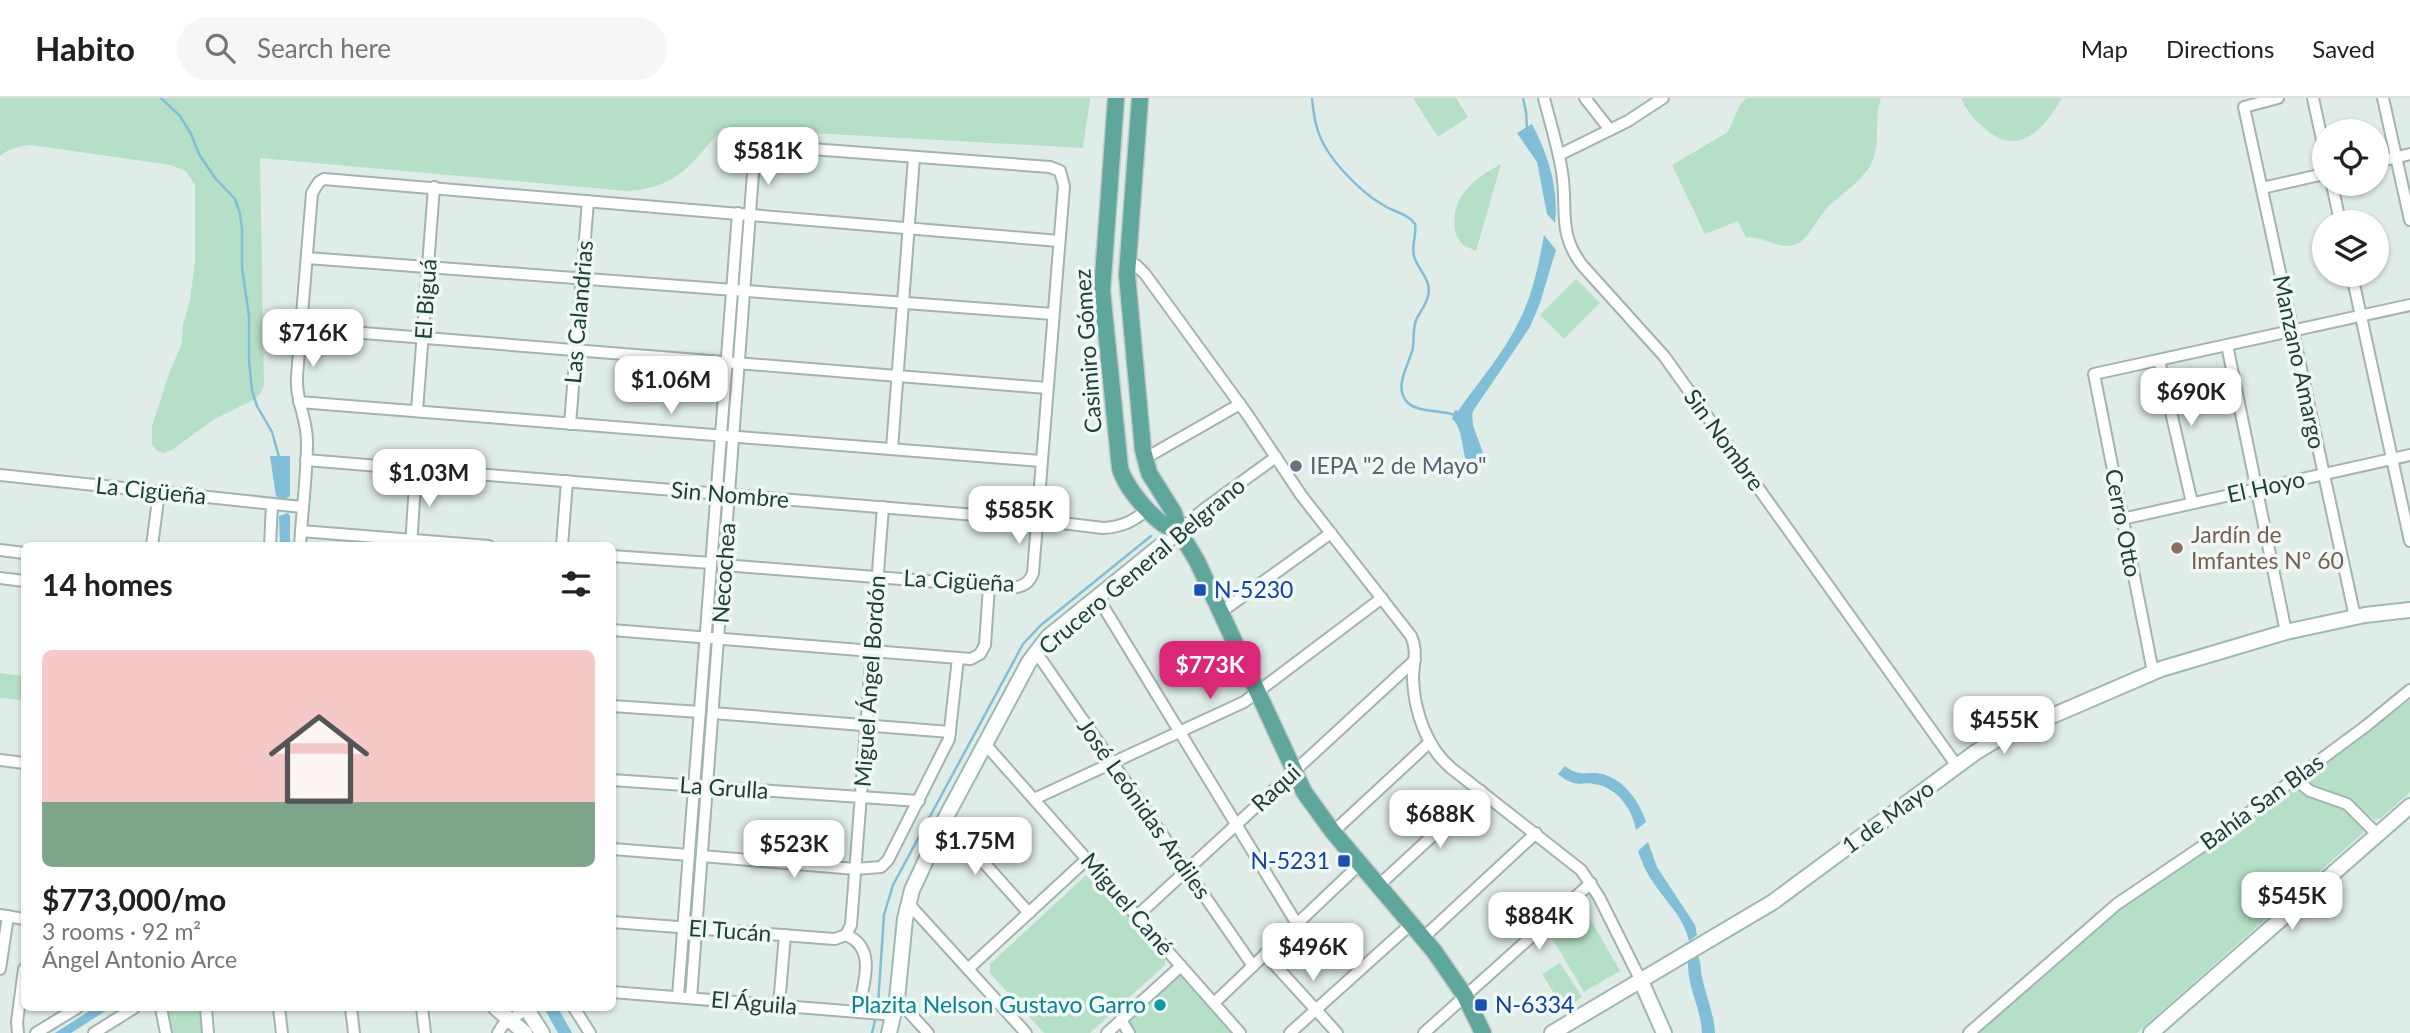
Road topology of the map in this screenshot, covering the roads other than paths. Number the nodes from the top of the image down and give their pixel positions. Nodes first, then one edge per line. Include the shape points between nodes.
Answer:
1 (1116, 98) edge
2 (1140, 98) edge
3 (1544, 98) edge
4 (1585, 98) edge
5 (1663, 98) edge
6 (2278, 98) edge
7 (2313, 98) edge
8 (2383, 98) edge
9 (2318, 119) edge
10 (1610, 130) junction
11 (2410, 154) edge
12 (1559, 155) junction
13 (914, 157) junction
14 (2396, 157) junction
15 (2389, 159) edge
16 (2312, 177) edge
17 (434, 187) junction
18 (2262, 188) junction
19 (588, 201) junction
20 (738, 213) junction
21 (751, 215) junction
22 (2410, 220) edge
23 (908, 228) junction
24 (1059, 241) junction
25 (307, 258) junction
26 (1103, 263) junction
27 (1128, 263) junction
28 (428, 268) junction
29 (582, 279) junction
30 (2355, 287) edge
31 (732, 290) junction
32 (745, 291) junction
33 (903, 303) junction
34 (2410, 305) edge
35 (1053, 314) junction
36 (2361, 316) junction
37 (301, 328) junction
38 (2293, 331) junction
39 (423, 338) junction
40 (2227, 345) junction
41 (576, 351) junction
42 (2159, 360) junction
43 (727, 362) junction
44 (740, 363) junction
45 (897, 376) junction
46 (1047, 388) junction
47 (299, 402) junction
48 (1240, 404) junction
49 (417, 411) junction
50 (570, 424) junction
51 (721, 436) junction
52 (734, 437) junction
53 (892, 449) junction
54 (2410, 456) edge
55 (1276, 457) junction
56 (1144, 458) junction
57 (2392, 459) junction
58 (306, 460) junction
59 (1041, 461) junction
60 (416, 469) junction
61 (2324, 474) junction
62 (0, 475) edge
63 (567, 481) junction
64 (2257, 489) junction
65 (159, 492) junction
66 (717, 494) junction
67 (730, 495) junction
68 (2192, 503) junction
69 (272, 504) junction
70 (302, 507) junction
71 (883, 507) junction
72 (1148, 509) junction
73 (2122, 519) junction
74 (1037, 520) junction
75 (301, 531) junction
76 (1179, 531) junction
77 (1331, 533) junction
78 (2410, 541) edge
79 (153, 542) edge
80 (270, 542) edge
81 (300, 542) edge
82 (402, 542) edge
83 (411, 542) edge
84 (562, 542) edge
85 (0, 550) edge
86 (21, 553) edge
87 (616, 556) edge
88 (711, 564) junction
89 (724, 565) junction
90 (878, 577) junction
91 (0, 578) edge
92 (21, 581) edge
93 (989, 586) junction
94 (1382, 597) junction
95 (1098, 598) junction
96 (2410, 610) edge
97 (1221, 612) junction
98 (2355, 617) junction
99 (616, 631) edge
100 (2286, 632) junction
101 (706, 638) junction
102 (719, 639) junction
103 (872, 651) junction
104 (1035, 652) junction
105 (958, 657) junction
106 (1415, 660) junction
107 (2153, 672) junction
108 (2410, 690) edge
109 (1258, 693) junction
110 (616, 705) edge
111 (700, 712) junction
112 (713, 713) junction
113 (866, 725) junction
114 (950, 732) junction
115 (1180, 732) junction
116 (1430, 742) junction
117 (986, 745) junction
118 (0, 760) edge
119 (1111, 762) junction
120 (21, 763) edge
121 (1957, 766) junction
122 (1294, 772) junction
123 (2295, 779) junction
124 (616, 780) edge
125 (694, 786) junction
126 (708, 786) junction
127 (1481, 792) junction
128 (861, 797) junction
129 (1034, 799) junction
130 (919, 801) junction
131 (2410, 806) edge
132 (946, 819) junction
133 (1237, 825) junction
134 (1333, 832) junction
135 (1536, 833) junction
136 (2377, 834) junction
137 (616, 849) edge
138 (689, 856) junction
139 (702, 856) junction
140 (1087, 859) junction
141 (1360, 864) junction
142 (855, 869) junction
143 (1186, 871) junction
144 (1591, 883) junction
145 (1378, 886) junction
146 (908, 902) junction
147 (1029, 913) junction
148 (4, 916) edge
149 (1137, 916) junction
150 (616, 922) edge
151 (1297, 924) junction
152 (1411, 924) junction
153 (683, 928) junction
154 (697, 929) junction
155 (785, 935) junction
156 (846, 935) junction
157 (1423, 938) junction
158 (1265, 954) junction
159 (1181, 966) junction
160 (1253, 966) junction
161 (0, 969) edge
162 (968, 969) junction
163 (1641, 981) junction
164 (21, 992) edge
165 (616, 992) edge
166 (1465, 996) junction
167 (678, 997) junction
168 (691, 999) junction
169 (897, 999) junction
170 (1214, 1003) junction
171 (779, 1006) junction
172 (1316, 1010) junction
173 (72, 1011) edge
174 (129, 1011) edge
175 (162, 1011) edge
176 (205, 1011) edge
177 (279, 1011) edge
178 (351, 1011) edge
179 (422, 1011) edge
180 (528, 1011) edge
181 (577, 1011) edge
182 (858, 1012) junction
183 (507, 1014) edge
184 (895, 1015) junction
185 (1121, 1020) junction
186 (18, 1033) edge
187 (36, 1033) edge
188 (94, 1033) edge
189 (166, 1033) edge
190 (208, 1033) edge
191 (282, 1033) edge
192 (354, 1033) edge
193 (425, 1033) edge
194 (498, 1033) edge
195 (525, 1033) edge
196 (542, 1033) edge
197 (590, 1033) edge
198 (889, 1033) edge
199 (928, 1033) edge
200 (1026, 1033) edge
201 (1107, 1033) edge
202 (1129, 1033) edge
203 (1240, 1033) edge
204 (1290, 1033) edge
205 (1337, 1033) edge
206 (1424, 1033) edge
207 (1483, 1033) edge
208 (1552, 1033) edge
209 (1664, 1033) edge
210 (1969, 1033) edge
211 (2151, 1033) edge

1 - 26 main road, Casimiro Gómez
2 - 27 main road, Casimiro Gómez
3 - 12 street, Sin Nombre
4 - 10 street
5 - 10 street
6 - 18 street, Manzano Amargo via 2244,107
7 - 9 street
8 - 14 street
10 - 12 street
11 - 14 street
12 - 121 street, Sin Nombre via 1566,239 1576,257 1664,356
13 - 21 street, Necochea via 771,146 760,150 754,160
13 - 23 street
13 - 24 street via 1059,171 1064,180
14 - 15 street
14 - 22 street
16 - 18 street
17 - 19 street
17 - 25 street via 330,178 318,182
17 - 28 street, El Biguá
18 - 38 street, Manzano Amargo
19 - 20 street
19 - 29 street, Las Calandrias
20 - 21 street
20 - 31 street, Necochea
21 - 23 street
21 - 32 street, Necochea
23 - 24 street
23 - 33 street
24 - 35 street
25 - 28 street
25 - 37 street
26 - 27 main road
26 - 72 main road, Casimiro Gómez via 1120,468
27 - 48 street via 1142,270
27 - 56 main road, Casimiro Gómez
28 - 29 street
28 - 39 street, El Biguá
29 - 31 street
29 - 41 street, Las Calandrias
30 - 36 street
31 - 32 street
31 - 43 street, Necochea
32 - 33 street
32 - 44 street, Necochea
33 - 35 street
33 - 45 street
34 - 36 street
35 - 46 street
36 - 38 street
36 - 57 street
37 - 39 street
37 - 47 street
38 - 40 street
38 - 61 street, Manzano Amargo
39 - 41 street
39 - 49 street, El Biguá
40 - 42 street
40 - 64 street
41 - 43 street
41 - 50 street, Las Calandrias
42 - 68 street
42 - 73 street, Cerro Otto via 2094,374
43 - 44 street
43 - 51 street, Necochea
44 - 45 street
44 - 52 street, Necochea
45 - 46 street
45 - 53 street
46 - 59 street
47 - 49 street
47 - 58 street via 306,429
48 - 55 street
48 - 56 street
49 - 50 street
50 - 51 street
51 - 52 street
51 - 66 street, Necochea
52 - 53 street
52 - 67 street, Necochea
53 - 59 street
54 - 57 street, El Hoyo
55 - 76 street, Crucero General Belgrano
55 - 77 street
56 - 76 main road, Casimiro Gómez
57 - 61 street, El Hoyo
57 - 78 street
58 - 60 street, Sin Nombre
58 - 70 street
59 - 74 street
60 - 63 street, Sin Nombre
60 - 83 street
61 - 64 street, El Hoyo
61 - 98 street, Manzano Amargo
62 - 65 street, La Cigüeña
63 - 66 street, Sin Nombre
63 - 84 street
64 - 68 street, El Hoyo
64 - 100 street
65 - 69 street, La Cigüeña
65 - 79 street
66 - 67 street, Sin Nombre
66 - 88 street, Necochea
67 - 71 street, Sin Nombre
67 - 89 street, Necochea
68 - 73 street, El Hoyo
69 - 70 street, La Cigüeña
69 - 80 street
70 - 75 street
71 - 74 street, Sin Nombre
71 - 90 street, Miguel Ángel Bordón
72 - 74 street, Sin Nombre via 1135,521 1114,527
72 - 76 main road, Casimiro Gómez via 1163,526
73 - 107 street, Cerro Otto
74 - 93 street, La Cigüeña via 1033,573 1027,584
75 - 81 street
75 - 82 street
76 - 95 street, Crucero General Belgrano
76 - 97 main road, Casimiro Gómez
77 - 94 street
77 - 97 street
85 - 86 street
87 - 88 street
88 - 101 street, Necochea
89 - 90 street, La Cigüeña
89 - 102 street, Necochea
90 - 93 street, La Cigüeña
90 - 103 street, Miguel Ángel Bordón
91 - 92 street
93 - 105 street via 985,645 971,659
94 - 106 street via 1411,636
94 - 109 street
95 - 104 street, Crucero General Belgrano
95 - 115 street
96 - 98 street, 1 de Mayo
97 - 109 main road, Casimiro Gómez
98 - 100 street, 1 de Mayo
99 - 101 street
100 - 107 street, 1 de Mayo
101 - 102 street
101 - 111 street, Necochea
102 - 103 street
102 - 112 street, Necochea
103 - 105 street
103 - 113 street, Miguel Ángel Bordón
104 - 117 street, Crucero General Belgrano
104 - 119 street, José Leónidas Ardiles
105 - 114 street
106 - 116 street via 1415,697
106 - 122 street, Raqui
107 - 121 street, 1 de Mayo via 1996,740
108 - 123 street, Bahía San Blas
109 - 115 street
109 - 122 main road, Casimiro Gómez
110 - 111 street
111 - 125 street, Necochea
112 - 113 street
112 - 126 street, Necochea
113 - 114 street
113 - 128 street, Miguel Ángel Bordón
114 - 130 street
115 - 119 street
115 - 133 street
116 - 127 street via 1444,762
116 - 134 street
117 - 129 street, Miguel Cané
117 - 132 street, Crucero General Belgrano
118 - 120 street
119 - 129 street
119 - 143 street, José Leónidas Ardiles
121 - 163 street, 1 de Mayo via 1773,902
122 - 133 street, Raqui
122 - 134 main road, Casimiro Gómez
123 - 136 street via 2310,791 2347,804
123 - 210 street, Bahía San Blas via 2110,909
124 - 125 street, La Grulla
125 - 126 street, La Grulla
125 - 138 street, Necochea
126 - 128 street, La Grulla
126 - 139 street, Necochea
127 - 135 street
127 - 145 street
128 - 130 street, La Grulla
128 - 142 street, Miguel Ángel Bordón
129 - 140 street, Miguel Cané
130 - 142 street via 888,860 881,867
131 - 136 street
132 - 146 street, Crucero General Belgrano
132 - 147 street
133 - 143 street, Raqui
133 - 151 street
134 - 141 main road, Casimiro Gómez
135 - 144 street
135 - 157 street
136 - 211 street
137 - 138 street
138 - 153 street, Necochea
139 - 142 street
139 - 154 street, Necochea
140 - 147 street
140 - 149 street, Miguel Cané
141 - 145 main road, Casimiro Gómez
141 - 151 street
142 - 156 street, Miguel Ángel Bordón via 851,925
143 - 149 street, Raqui
143 - 160 street, José Leónidas Ardiles
144 - 163 street
144 - 166 street
145 - 152 main road, Casimiro Gómez
146 - 162 street
146 - 169 street, Crucero General Belgrano
147 - 162 street
148 - 161 street
149 - 159 street, Miguel Cané
150 - 153 street, El Tucán
151 - 158 street
152 - 157 main road, Casimiro Gómez
152 - 172 street
153 - 154 street, El Tucán
153 - 167 street, Necochea
154 - 155 street, El Tucán
154 - 168 street, Necochea
155 - 156 street, El Tucán via 835,939
155 - 171 street
156 - 182 street via 860,943 866,957
157 - 166 main road, Casimiro Gómez
158 - 160 street
158 - 172 street
159 - 170 street, Miguel Cané
159 - 185 street
160 - 170 street
162 - 200 street
163 - 208 street, 1 de Mayo
163 - 209 street
164 - 186 street
165 - 167 street, El Águila
166 - 206 street
166 - 207 main road, Casimiro Gómez
167 - 168 street, El Águila
168 - 171 street, El Águila
169 - 184 street, Crucero General Belgrano
169 - 199 street
170 - 203 street, Miguel Cané
171 - 182 street, El Águila
172 - 204 street
172 - 205 street
173 - 187 street
174 - 188 street
175 - 189 street
176 - 190 street
177 - 191 street
178 - 192 street
179 - 193 street
180 - 196 street
181 - 197 street
182 - 184 street, El Águila
183 - 194 street
183 - 195 street
184 - 198 street, Crucero General Belgrano
185 - 201 street
185 - 202 street

